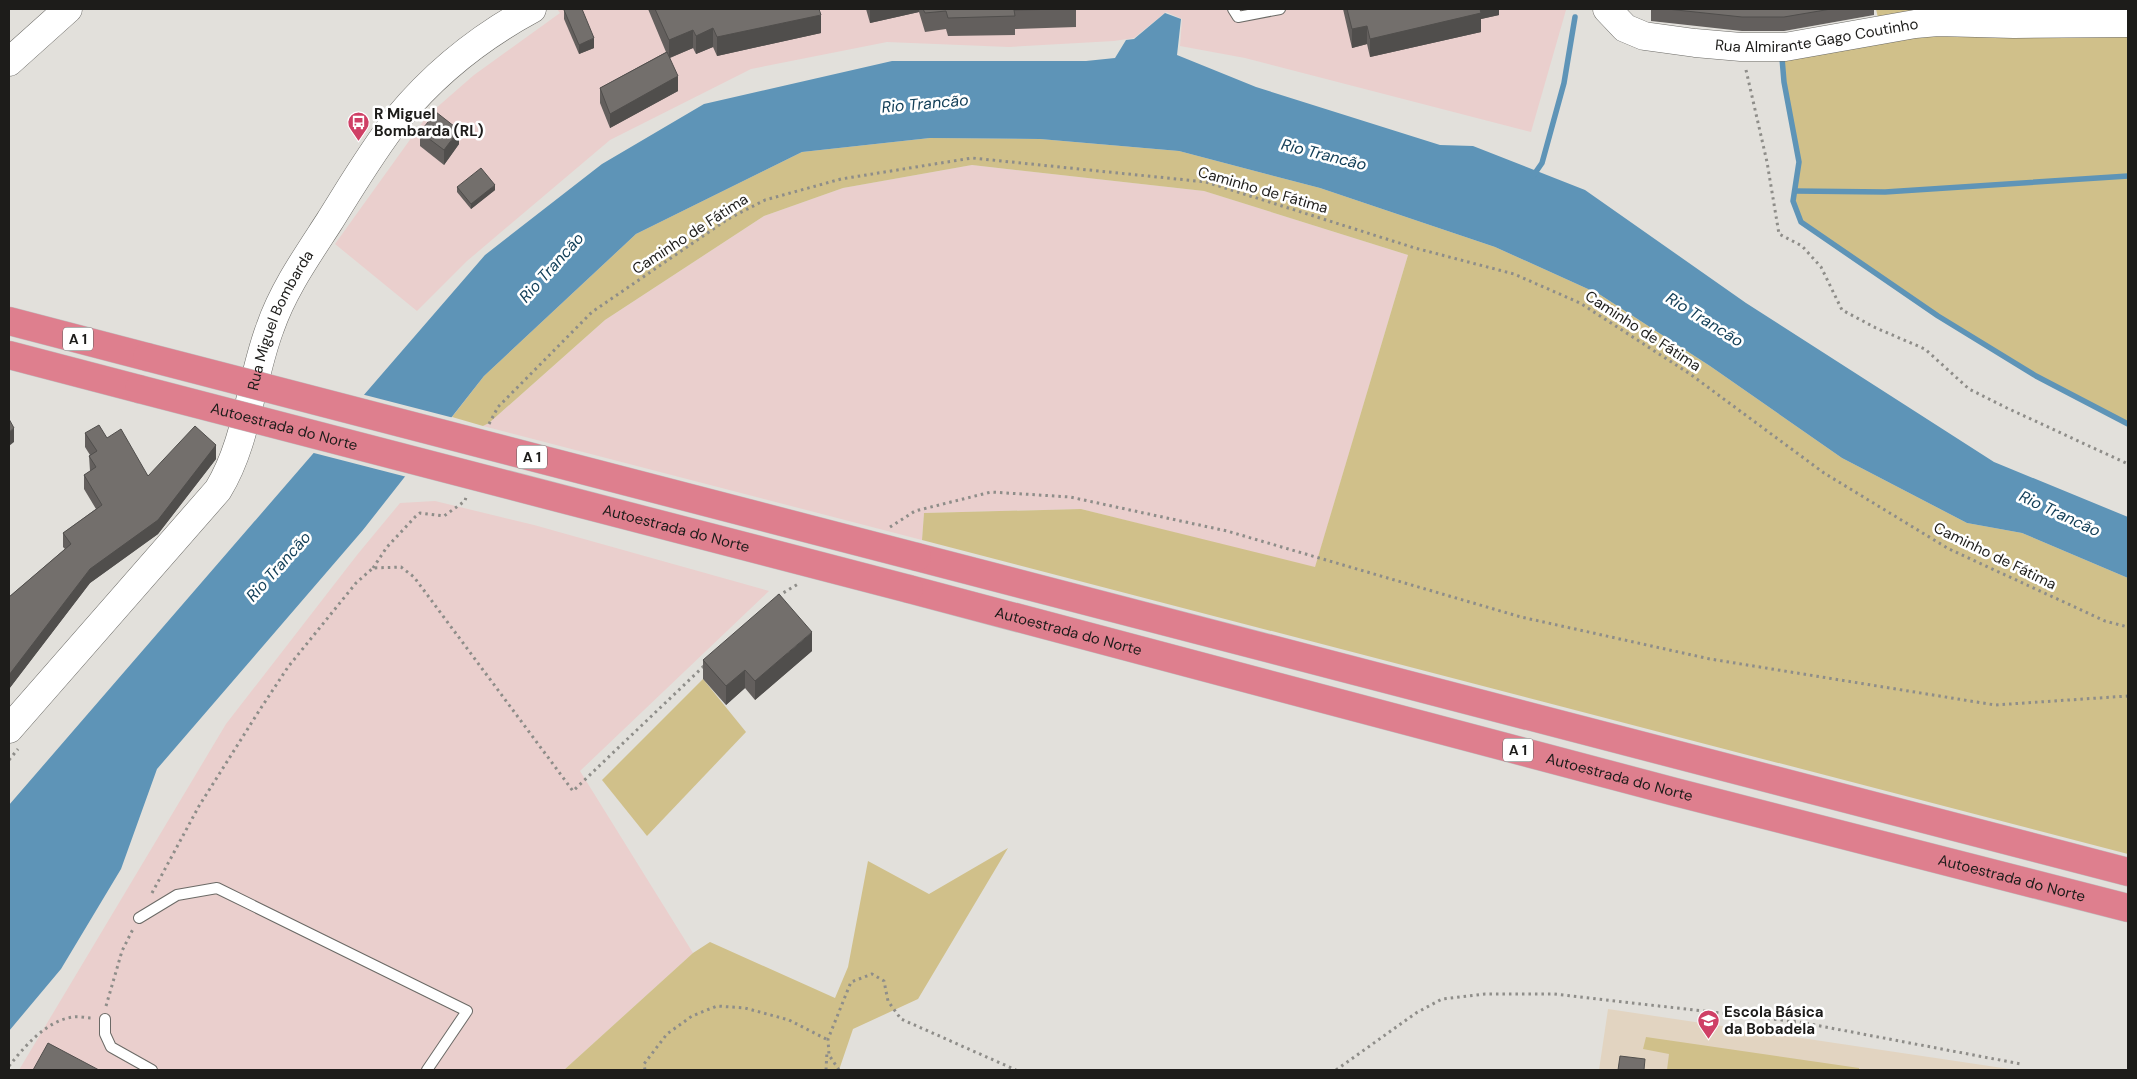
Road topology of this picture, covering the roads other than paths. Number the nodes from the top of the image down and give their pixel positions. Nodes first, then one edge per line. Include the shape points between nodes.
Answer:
1 (68, 9) edge
2 (532, 9) edge
3 (1233, 9) edge
4 (1280, 9) edge
5 (1607, 9) edge
6 (2128, 23) edge
7 (9, 62) edge
8 (9, 321) edge
9 (9, 355) edge
10 (9, 729) edge
11 (2128, 872) edge
12 (2128, 908) edge
13 (139, 918) road end
14 (105, 1019) road end
15 (152, 1070) edge
16 (427, 1070) edge

1 - 7 main road
2 - 10 main road, Rua Miguel Bombarda via 501,26 452,62 428,84 392,127 282,299 269,329 235,458 218,490
3 - 4 lane via 1238,18
5 - 6 main road, Rua Almirante Gago Coutinho via 1625,28 1644,36 1741,47 1785,47 1938,22
8 - 11 highway, A 1, bridge
9 - 12 highway, Autoestrada do Norte / A 1, bridge
13 - 16 lane via 177,895 217,888 467,1011
14 - 15 lane via 105,1034 111,1048

